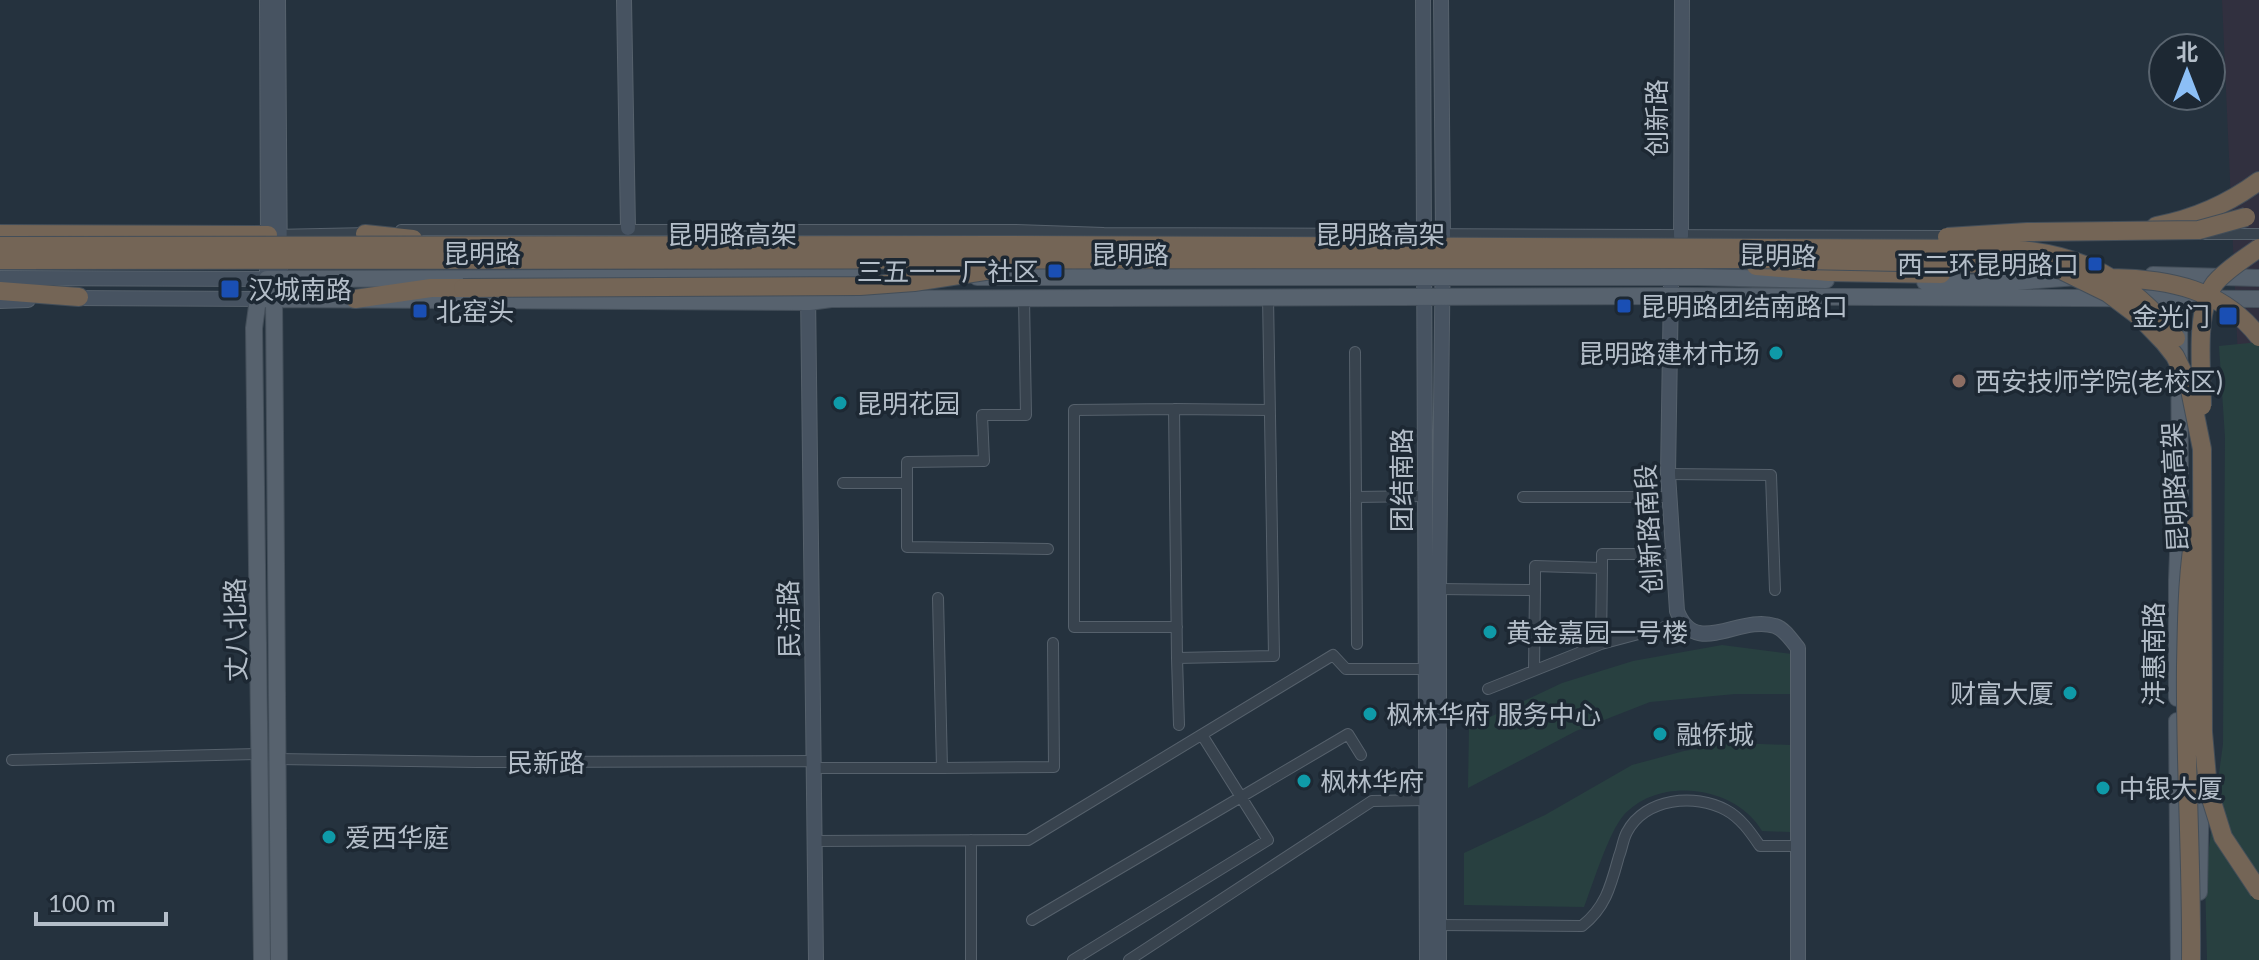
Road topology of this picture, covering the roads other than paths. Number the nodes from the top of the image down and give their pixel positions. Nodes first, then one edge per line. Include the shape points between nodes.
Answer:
1 (267, 0) edge
2 (278, 0) edge
3 (624, 0) edge
4 (1423, 0) edge
5 (1441, 0) edge
6 (1682, 0) edge
7 (2259, 181) edge
8 (2259, 211) edge
9 (628, 228) junction
10 (2118, 232) junction
11 (0, 234) edge
12 (365, 234) junction
13 (1422, 234) junction
14 (1443, 234) junction
15 (2259, 234) edge
16 (274, 235) junction
17 (1681, 236) junction
18 (1999, 236) junction
19 (1013, 245) junction
20 (0, 246) edge
21 (1798, 246) junction
22 (2259, 248) edge
23 (1697, 259) junction
24 (0, 260) edge
25 (1050, 261) junction
26 (628, 277) junction
27 (808, 277) junction
28 (1671, 277) junction
29 (0, 278) edge
30 (274, 278) junction
31 (2259, 278) edge
32 (1423, 279) junction
33 (1442, 279) junction
34 (2001, 283) junction
35 (0, 291) edge
36 (1670, 296) junction
37 (79, 297) junction
38 (1268, 297) junction
39 (1425, 297) junction
40 (1442, 297) junction
41 (1024, 298) junction
42 (266, 299) junction
43 (355, 299) junction
44 (2259, 299) edge
45 (2179, 300) junction
46 (0, 301) edge
47 (809, 302) junction
48 (2259, 337) edge
49 (1355, 352) dead end
50 (1174, 409) junction
51 (1270, 410) junction
52 (1668, 474) junction
53 (2204, 479) junction
54 (843, 483) dead end
55 (907, 483) junction
56 (1425, 496) junction
57 (1356, 497) junction
58 (1523, 497) dead end
59 (1670, 497) junction
60 (1048, 549) dead end
61 (1674, 554) junction
62 (1602, 568) junction
63 (1439, 589) junction
64 (1535, 590) junction
65 (1775, 590) dead end
66 (938, 598) dead end
67 (1177, 627) junction
68 (1665, 627) dead end
69 (1053, 643) dead end
70 (1357, 644) dead end
71 (1601, 644) junction
72 (1177, 658) junction
73 (1426, 669) junction
74 (1534, 669) junction
75 (1488, 689) dead end
76 (1179, 725) dead end
77 (2201, 729) joint
78 (1202, 735) junction
79 (261, 754) junction
80 (1361, 755) dead end
81 (278, 759) junction
82 (12, 760) dead end
83 (813, 765) junction
84 (942, 768) junction
85 (1242, 798) junction
86 (1425, 800) junction
87 (971, 840) junction
88 (814, 841) junction
89 (1798, 846) junction
90 (2259, 873) edge
91 (2259, 891) edge
92 (1032, 920) dead end
93 (1433, 925) junction
94 (1145, 956) edge
95 (262, 960) edge
96 (279, 960) edge
97 (816, 960) edge
98 (971, 960) edge
99 (1073, 960) edge
100 (1129, 960) edge
101 (1427, 960) edge
102 (1439, 960) edge
103 (1798, 960) edge
104 (2179, 960) edge
105 (2191, 960) edge
106 (2198, 960) edge

1 - 16 main road
2 - 16 main road
3 - 9 main road
4 - 13 main road, 团结南路
5 - 14 main road, 团结南路
6 - 17 main road, 创新路
7 - 10 highway, bridge via 2201,214
8 - 10 highway, bridge via 2199,230
9 - 12 street, 昆明路
9 - 13 street, 昆明路
9 - 26 street
10 - 21 highway, bridge via 1852,239
11 - 16 highway
12 - 16 street, 昆明路
12 - 19 highway, bridge via 413,239 935,234
13 - 14 street, 昆明路
13 - 32 main road, 团结南路
14 - 17 street, 昆明路
14 - 33 main road, 团结南路
15 - 18 street, 昆明路
16 - 30 main road
17 - 18 street, 昆明路
17 - 28 street
18 - 34 street
19 - 20 highway, 昆明路高架, bridge
19 - 21 highway, 昆明路高架, bridge
21 - 90 highway, 昆明路高架, bridge via 2007,249 2059,255 2131,291 2176,339 2196,374 2213,445 2219,783 2230,823
22 - 77 highway, bridge via 2215,283 2204,309
23 - 25 highway, 昆明路高架, bridge
23 - 48 highway, bridge via 1829,272 2178,284 2232,308
23 - 53 highway, 昆明路高架, bridge via 2010,264 2061,270 2124,304 2175,356 2199,420
24 - 25 highway, 昆明路高架, bridge
25 - 43 highway, bridge via 860,286 431,288
26 - 27 main road, 昆明路
26 - 30 main road, 昆明路
27 - 32 main road, 昆明路
27 - 47 main road, 民洁路
28 - 33 main road, 昆明路
28 - 34 main road, 昆明路
28 - 36 main road, 创新路南段
29 - 30 main road, 昆明路
30 - 42 main road
31 - 34 main road, 昆明路 via 2095,275
32 - 33 main road, 昆明路
32 - 39 main road, 团结南路
33 - 40 main road, 团结南路
35 - 37 highway
36 - 40 main road, 昆明路
36 - 45 main road, 昆明路
36 - 52 main road, 创新路南段
37 - 42 main road, 昆明路
37 - 46 main road, 昆明路
38 - 39 main road, 昆明路
38 - 41 main road, 昆明路
38 - 51 street
39 - 40 main road, 昆明路
39 - 56 main road, 团结南路
40 - 63 main road, 团结南路
41 - 47 main road, 昆明路
41 - 55 street via 1026,415 982,415 984,461 907,462
42 - 43 main road, 昆明路
42 - 79 main road, 丈八北路 via 254,328
42 - 81 main road, 丈八北路
43 - 47 main road, 昆明路
44 - 45 main road, 昆明路
45 - 104 main road, 沣惠南路
47 - 83 main road, 民洁路
49 - 57 street
50 - 51 street
50 - 67 street
50 - 67 street via 1074,410 1074,627
51 - 72 street via 1274,656
52 - 59 main road, 创新路南段
52 - 65 street via 1771,475
53 - 91 highway, 昆明路高架, bridge via 2203,732 2208,789 2223,837
53 - 105 highway, bridge via 2188,585
54 - 55 street
55 - 60 street via 907,547
56 - 57 street
56 - 73 main road, 团结南路
57 - 70 street
58 - 59 street
59 - 61 main road, 创新路南段
61 - 62 street via 1602,554
61 - 89 main road, 创新路南段 via 1677,611 1688,630 1700,634 1776,626 1798,648
62 - 64 street via 1535,566
62 - 71 street
63 - 64 street
63 - 93 main road, 团结南路
64 - 74 street
66 - 84 street
67 - 72 street
68 - 71 street
69 - 84 street, 民新路 via 1054,767
71 - 74 street
72 - 76 street
73 - 78 street via 1346,669 1333,655
73 - 86 main road, 团结南路
74 - 75 street
77 - 106 main road
78 - 85 street
78 - 87 street via 1028,840
79 - 82 street
79 - 95 main road, 丈八北路
80 - 85 street via 1348,734
81 - 83 street, 民新路
81 - 96 main road, 丈八北路
83 - 84 street, 民新路
83 - 88 main road, 民洁路
85 - 92 street
85 - 99 street via 1268,840
86 - 93 main road, 团结南路
86 - 94 street via 1372,801
87 - 88 street
87 - 98 street
88 - 97 main road, 民洁路
89 - 93 street via 1760,846 1728,811 1679,800 1648,810 1627,832 1599,912 1582,926
89 - 103 main road, 创新路南段
93 - 101 main road, 团结南路
93 - 102 main road, 团结南路
94 - 100 street

